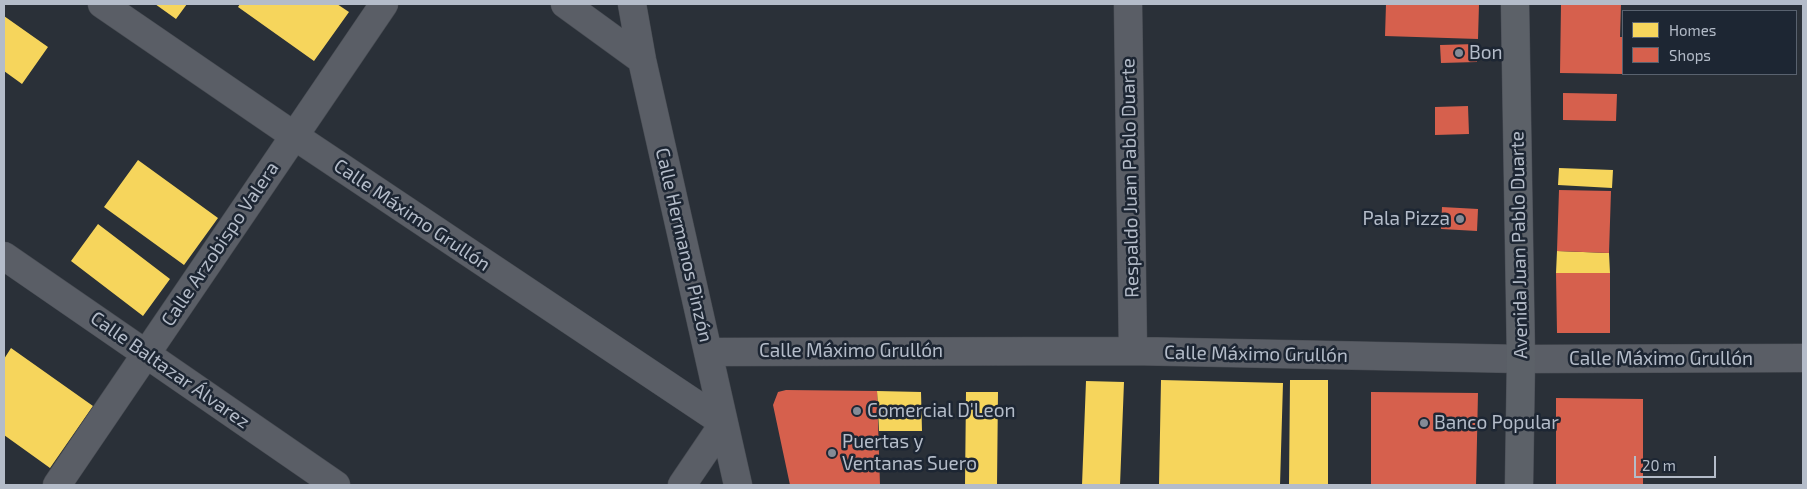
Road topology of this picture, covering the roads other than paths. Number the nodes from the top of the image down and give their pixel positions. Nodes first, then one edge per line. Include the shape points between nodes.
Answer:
1 (102, 4) edge
2 (384, 4) edge
3 (565, 4) edge
4 (632, 4) edge
5 (1128, 4) edge
6 (1515, 4) edge
7 (642, 60) junction
8 (293, 135) junction
9 (4, 256) edge
10 (1133, 351) junction
11 (708, 352) junction
12 (147, 353) junction
13 (1803, 358) edge
14 (1521, 359) junction
15 (724, 423) junction
16 (58, 485) edge
17 (336, 485) edge
18 (682, 485) edge
19 (738, 485) edge
20 (1519, 485) edge

1 - 8 street, Calle Máximo Grullón
2 - 8 street, Calle Arzobispo Valera
3 - 7 street
4 - 7 street, Calle Hermanos Pinzón
5 - 10 street, Respaldo Juan Pablo Duarte
6 - 14 main road, Avenida Juan Pablo Duarte
7 - 11 street, Calle Hermanos Pinzón
8 - 12 street, Calle Arzobispo Valera
8 - 15 street, Calle Máximo Grullón
9 - 12 street, Calle Baltazar Álvarez
10 - 11 street, Calle Máximo Grullón
10 - 14 street, Calle Máximo Grullón
11 - 15 street, Calle Hermanos Pinzón
12 - 16 street, Calle Arzobispo Valera
12 - 17 street, Calle Baltazar Álvarez
13 - 14 street, Calle Máximo Grullón
14 - 20 main road, Avenida Juan Pablo Duarte
15 - 18 street
15 - 19 street, Calle Hermanos Pinzón

